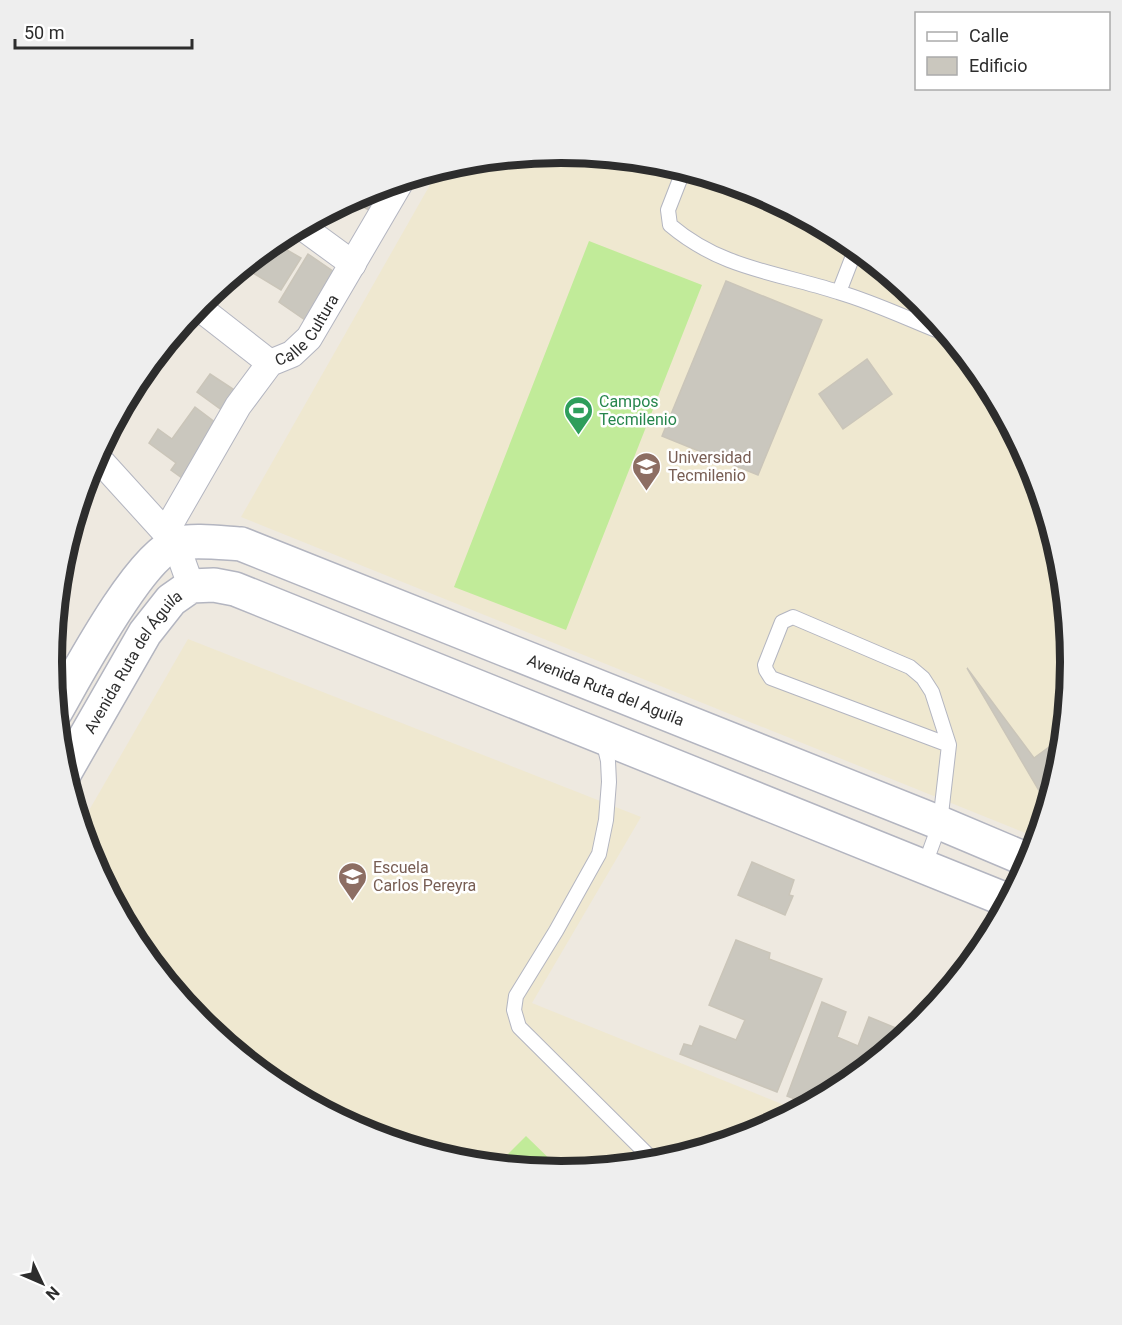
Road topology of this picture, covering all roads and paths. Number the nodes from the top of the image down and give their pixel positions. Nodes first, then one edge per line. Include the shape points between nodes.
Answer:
1 (681, 178) edge
2 (395, 192) edge
3 (309, 232) edge
4 (853, 257) edge
5 (353, 264) junction
6 (839, 292) junction
7 (205, 312) edge
8 (933, 329) edge
9 (270, 363) junction
10 (103, 464) edge
11 (171, 538) junction
12 (191, 586) junction
13 (458, 633) junction
14 (442, 673) junction
15 (63, 698) edge
16 (602, 738) junction
17 (949, 745) junction
18 (71, 761) edge
19 (939, 823) junction
20 (1021, 857) edge
21 (924, 867) junction
22 (1001, 898) edge
23 (647, 1154) edge

1 - 6 lane via 668,210 670,225 683,237 712,255
2 - 5 street, Calle Cultura
3 - 5 street
4 - 6 lane
5 - 9 street, Calle Cultura via 309,338 292,354
6 - 8 lane
7 - 9 street
9 - 11 street, Calle Cultura via 238,406
10 - 11 street
11 - 12 street
11 - 13 street, Avenida Ruta del Aguila via 241,544
11 - 15 street via 107,623
12 - 14 street via 235,589
12 - 18 street, Avenida Ruta del Águila via 171,600 145,633
13 - 14 street
13 - 19 street, Avenida Ruta del Aguila
14 - 16 street
16 - 21 street
16 - 23 lane via 609,782 599,854 516,996 514,1010 519,1027
17 - 17 lane via 771,678 765,664 782,622 793,617 910,667 932,693
17 - 19 lane
19 - 20 street, Avenida Ruta del Aguila
19 - 21 lane
21 - 22 street

